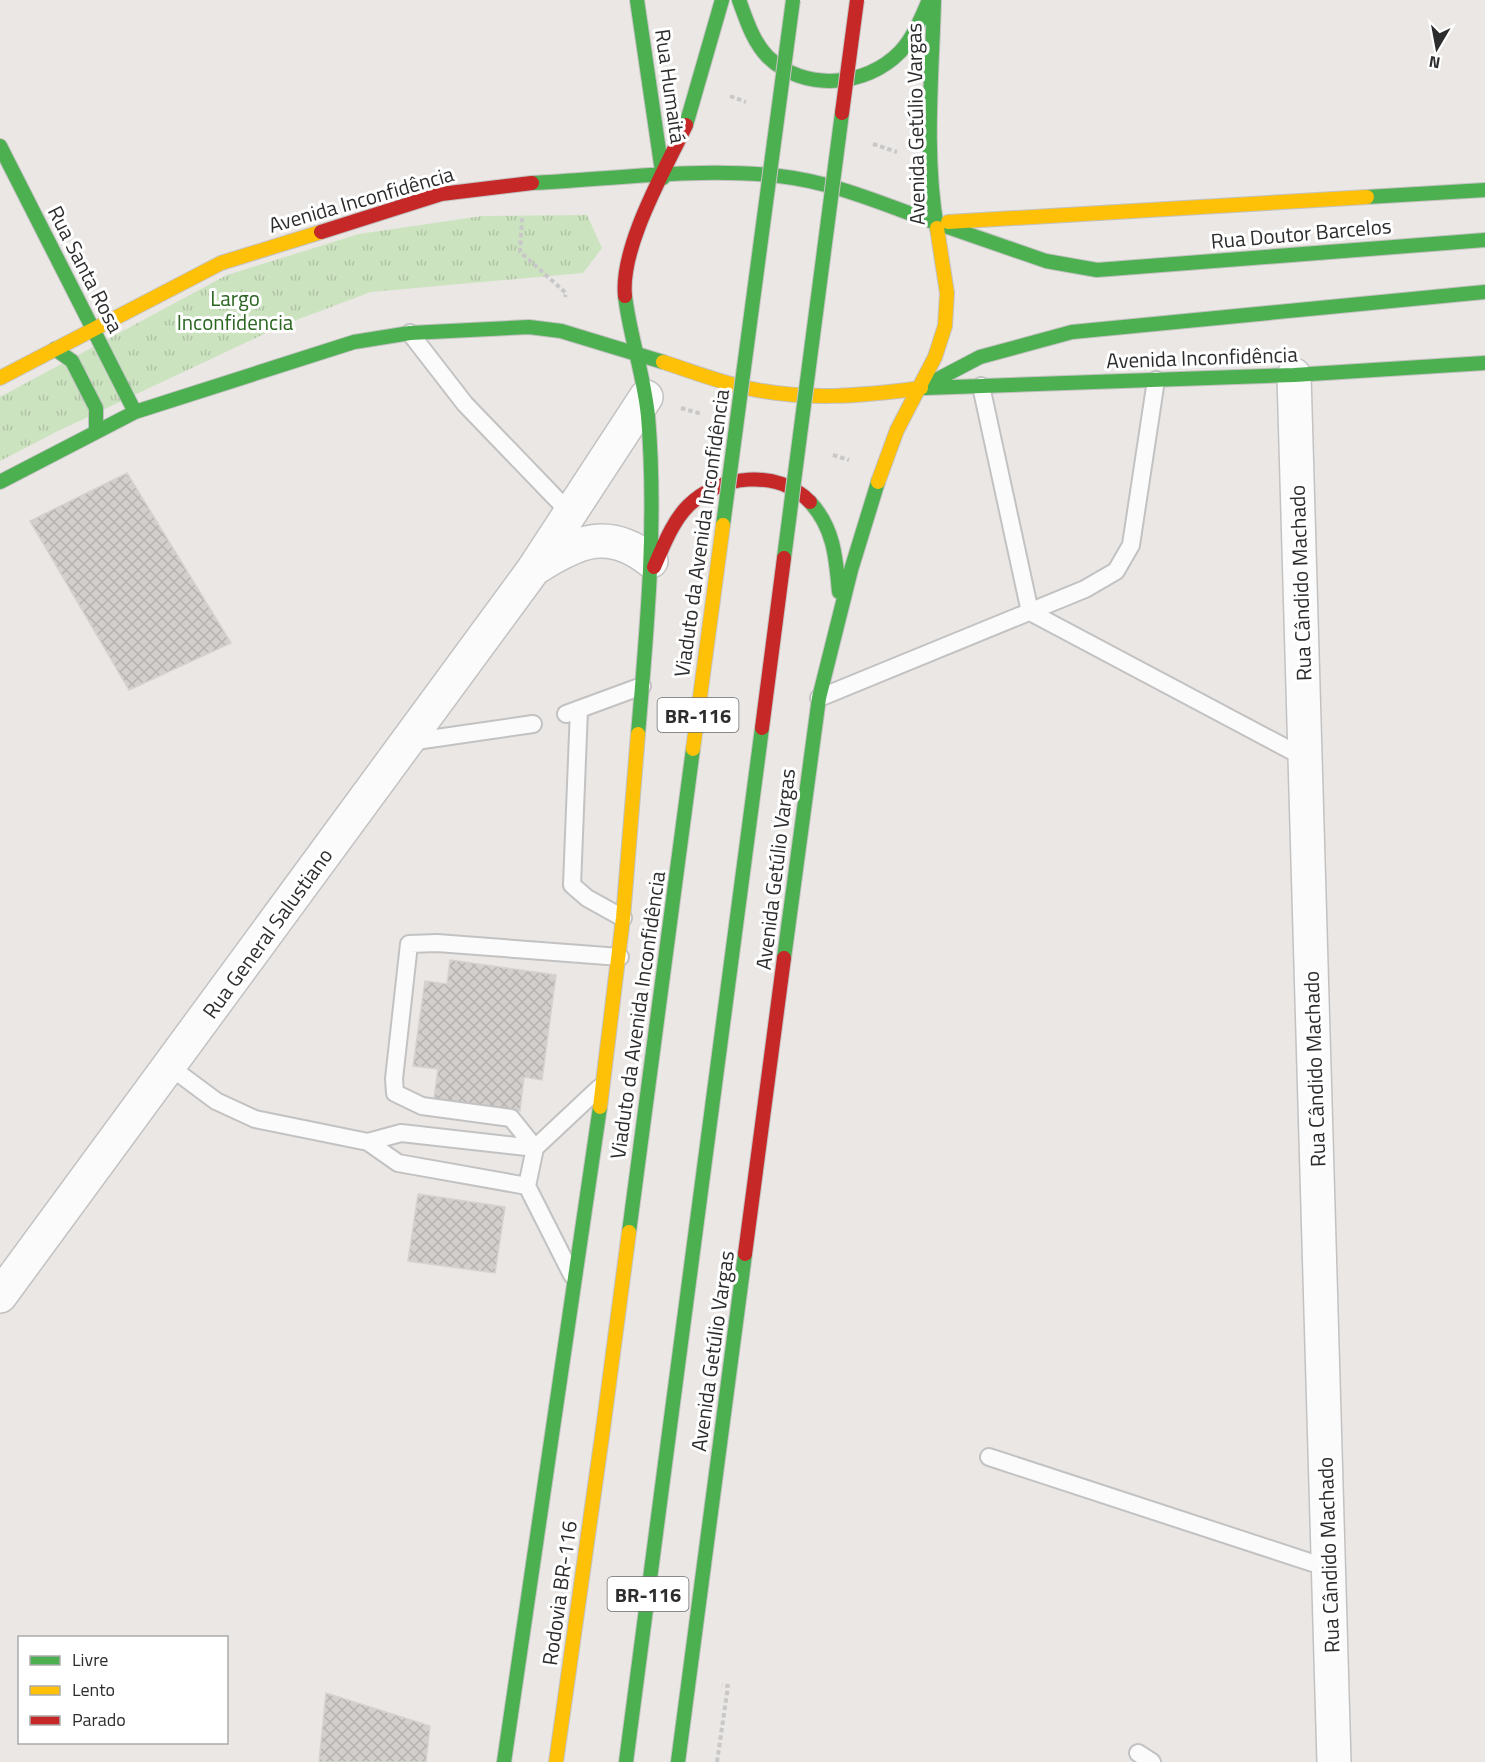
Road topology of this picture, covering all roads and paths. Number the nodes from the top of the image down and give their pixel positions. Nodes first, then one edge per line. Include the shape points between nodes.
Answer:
1 (638, 0) edge
2 (722, 0) edge
3 (740, 0) edge
4 (793, 0) edge
5 (857, 0) edge
6 (929, 0) edge
7 (934, 0) edge
8 (0, 146) edge
9 (663, 178) junction
10 (524, 184) junction
11 (1485, 190) edge
12 (936, 223) junction
13 (1485, 240) edge
14 (1121, 269) joint
15 (1485, 292) edge
16 (93, 328) junction
17 (561, 331) junction
18 (410, 333) junction
19 (56, 349) junction
20 (635, 352) junction
21 (1485, 363) edge
22 (1294, 375) junction
23 (0, 378) edge
24 (1156, 380) junction
25 (981, 386) junction
26 (921, 388) junction
27 (646, 397) junction
28 (135, 412) junction
29 (96, 432) junction
30 (0, 482) edge
31 (570, 513) junction
32 (651, 568) junction
33 (533, 570) junction
34 (839, 609) junction
35 (1030, 612) junction
36 (642, 686) junction
37 (819, 698) junction
38 (533, 724) dead end
39 (406, 742) junction
40 (1305, 758) junction
41 (623, 918) junction
42 (620, 957) junction
43 (169, 1066) junction
44 (603, 1084) junction
45 (368, 1142) junction
46 (534, 1148) junction
47 (527, 1186) junction
48 (574, 1278) junction
49 (0, 1296) edge
50 (603, 1429) joint
51 (989, 1457) dead end
52 (1328, 1568) junction
53 (728, 1686) dead end
54 (504, 1762) edge
55 (556, 1762) edge
56 (626, 1762) edge
57 (678, 1762) edge
58 (717, 1762) edge
59 (1334, 1762) edge

1 - 9 main road, Rua Humaitá
2 - 9 main road via 701,84
3 - 6 main road via 754,36 767,56 795,75 833,82 856,80 893,58 909,40
4 - 50 main road, Viaduto da Avenida Inconfidência / BR-116, bridge
5 - 56 main road, BR-116, bridge
7 - 12 main road, Avenida Getúlio Vargas via 932,163
8 - 16 main road, Rua Santa Rosa
9 - 10 main road, Avenida Inconfidência
9 - 12 main road, Avenida Inconfidência via 725,173 779,176 833,186
9 - 20 main road via 627,262 624,285
10 - 16 main road, Avenida Inconfidência via 441,194 221,263
10 - 17 path via 520,252 566,293
11 - 12 main road, Avenida Inconfidência
12 - 14 main road, Avenida Inconfidência via 1046,261 1097,270
12 - 26 main road, Avenida Getúlio Vargas via 948,296 941,344
13 - 14 main road, Rua Doutor Barcelos
15 - 26 main road, Avenida Inconfidência via 1072,332 1002,350 951,370
16 - 19 main road, Avenida Inconfidência
16 - 28 main road, Rua Santa Rosa
17 - 18 main road, Avenida Inconfidência via 529,327
17 - 20 main road, Avenida Inconfidência
18 - 28 main road, Avenida Inconfidência via 354,342
18 - 31 lane via 465,404
19 - 23 main road, Avenida Inconfidência
19 - 29 main road via 72,360 96,408
20 - 26 main road, Avenida Inconfidência via 746,388 800,396 854,397
20 - 27 main road
21 - 22 main road, Avenida Inconfidência
22 - 24 main road, Avenida Inconfidência
22 - 40 street, Rua Cândido Machado
24 - 25 main road, Avenida Inconfidência
24 - 35 lane via 1131,546 1116,571
25 - 26 main road, Avenida Inconfidência
25 - 35 lane
26 - 34 main road, Avenida Getúlio Vargas via 892,442
27 - 31 street, Rua General Salustiano
27 - 32 main road
28 - 29 main road, Avenida Inconfidência
29 - 30 main road, Avenida Inconfidência
31 - 33 street, Rua General Salustiano
32 - 33 street, Rua General Salustiano via 624,544 602,540 570,546
32 - 34 main road via 688,506 718,484 757,479 794,491 819,513 834,549
32 - 36 main road
33 - 39 street, Rua General Salustiano
34 - 37 main road, Avenida Getúlio Vargas
35 - 37 lane
35 - 40 lane
36 - 41 main road
36 - 41 lane via 573,712 572,885
37 - 57 main road, Avenida Getúlio Vargas
38 - 39 lane
39 - 43 street, Rua General Salustiano
40 - 52 street, Rua Cândido Machado
41 - 42 main road
42 - 44 main road
42 - 46 lane via 408,944 395,1093 422,1106 511,1118
43 - 45 lane via 216,1101 255,1119
43 - 49 street, Rua General Salustiano
44 - 46 lane
44 - 48 main road
45 - 46 lane via 401,1133
45 - 47 lane via 398,1163
46 - 47 lane
47 - 48 lane
48 - 54 main road
50 - 55 main road, Rodovia BR-116 / BR-116
51 - 52 lane
52 - 59 street, Rua Cândido Machado
53 - 58 path

